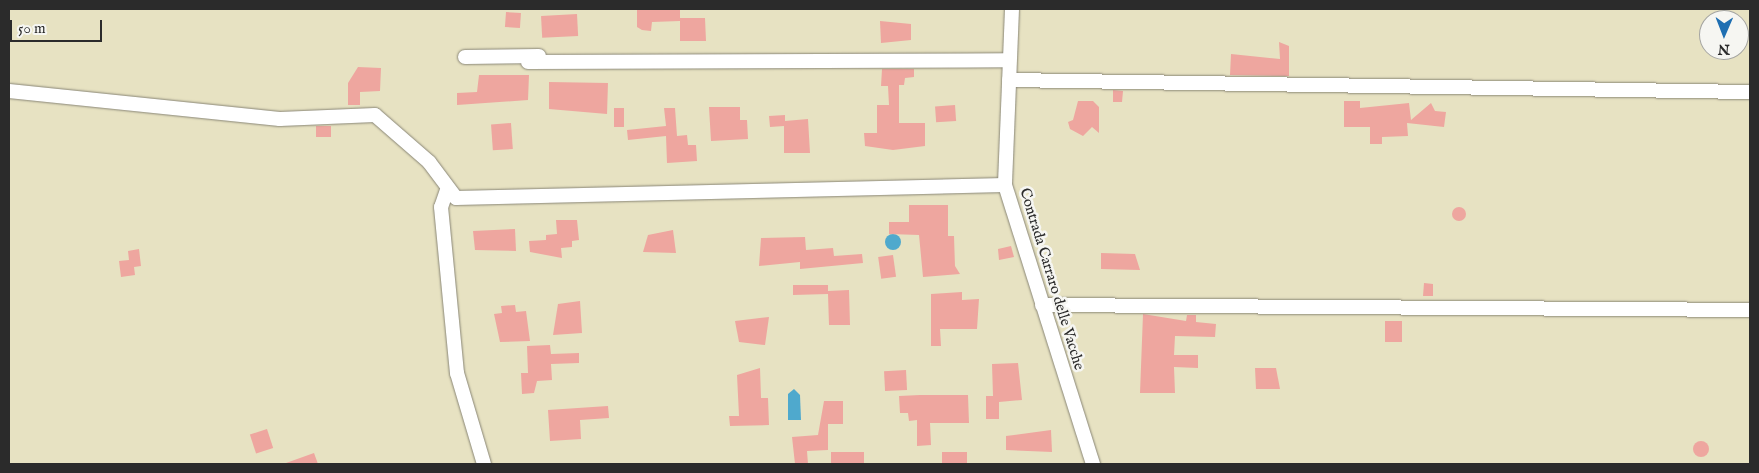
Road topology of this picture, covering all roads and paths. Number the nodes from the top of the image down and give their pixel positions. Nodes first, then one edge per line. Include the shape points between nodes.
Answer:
1 (1012, 9) edge
2 (465, 56) dead end
3 (1010, 60) junction
4 (528, 62) dead end
5 (583, 62) junction
6 (1009, 80) junction
7 (9, 91) edge
8 (1750, 92) edge
9 (1005, 185) junction
10 (447, 190) junction
11 (1042, 305) junction
12 (1750, 310) edge
13 (484, 464) edge
14 (1093, 464) edge

1 - 3 street, Contrada Carraro delle Vacche
2 - 5 street via 569,56
3 - 5 street
3 - 6 street, Contrada Carraro delle Vacche
4 - 5 street
6 - 8 street
6 - 9 street, Contrada Carraro delle Vacche
7 - 10 street via 280,119 375,115 429,162
9 - 10 street via 456,198
9 - 11 street, Contrada Carraro delle Vacche
10 - 13 street via 441,207 457,373
11 - 12 street
11 - 14 street, Contrada Carraro delle Vacche

